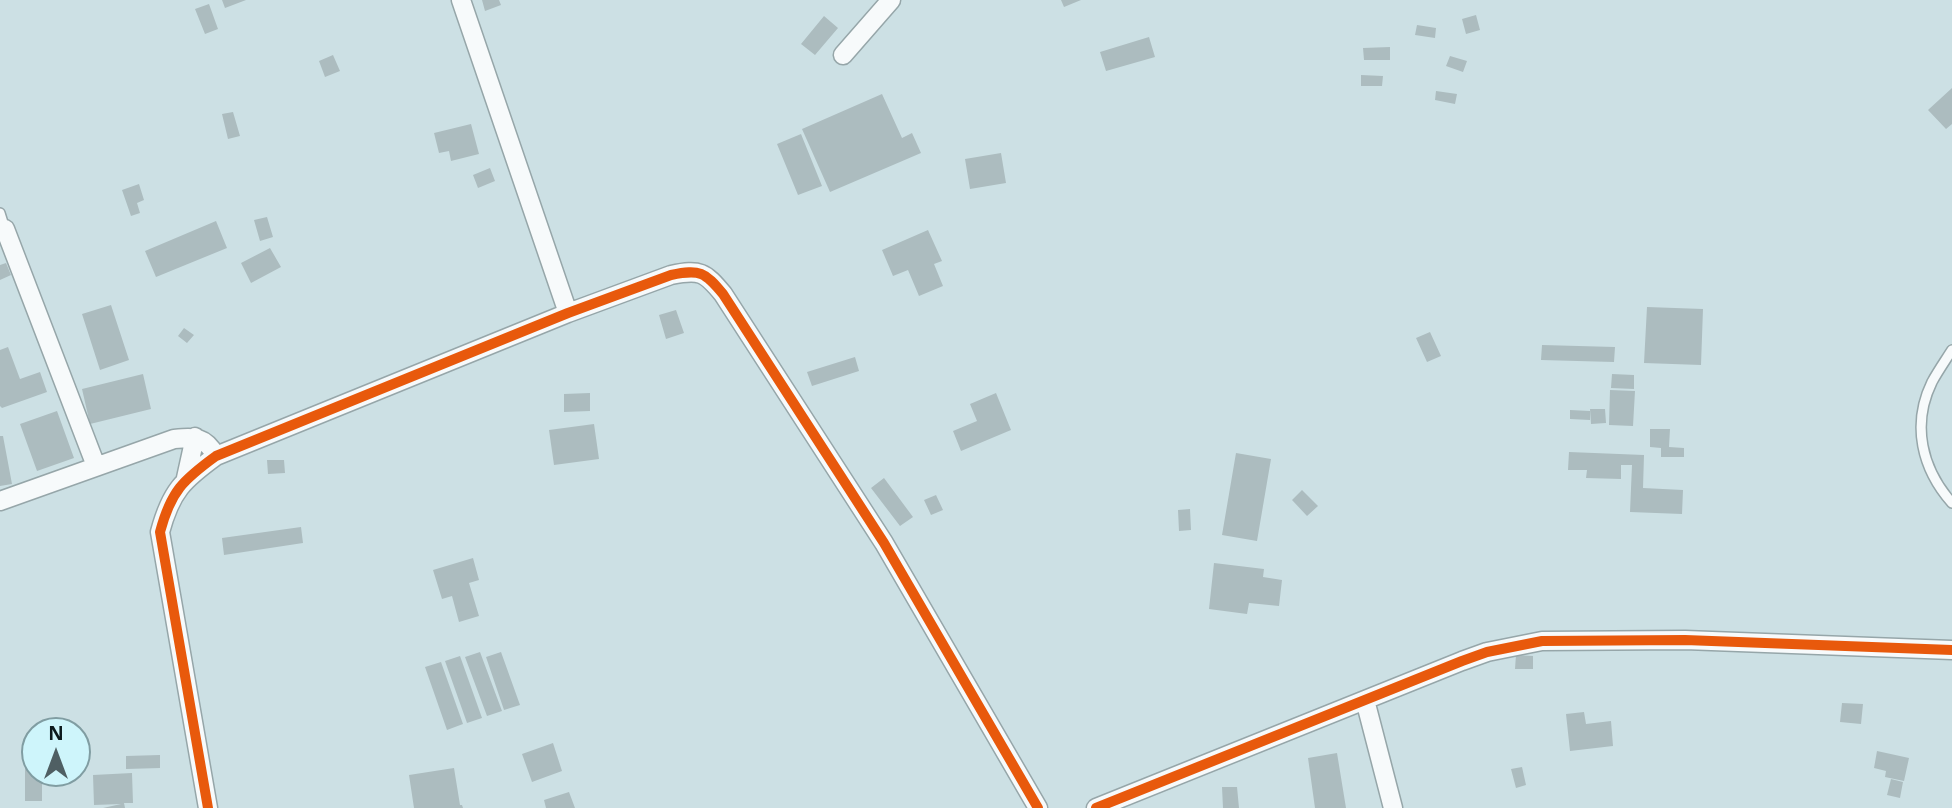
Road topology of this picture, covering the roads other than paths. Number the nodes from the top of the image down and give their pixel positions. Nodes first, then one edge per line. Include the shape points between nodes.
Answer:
1 (461, 0) edge
2 (891, 0) edge
3 (844, 55) dead end
4 (2, 221) edge
5 (568, 313) junction
6 (1952, 350) edge
7 (195, 437) junction
8 (216, 456) junction
9 (96, 466) junction
10 (186, 478) junction
11 (0, 501) edge
12 (1952, 503) edge
13 (1952, 650) edge
14 (1365, 700) junction
15 (208, 808) edge
16 (1038, 808) edge
17 (1096, 808) edge
18 (1393, 808) edge

1 - 5 street
2 - 3 street
4 - 9 street
5 - 8 street
5 - 16 street via 671,275 708,276 884,543
6 - 12 lane via 1931,383 1921,441 1934,480
7 - 8 street via 209,444
7 - 9 street via 174,439
7 - 10 street
8 - 10 street
9 - 11 street
10 - 15 street via 166,507 160,532
13 - 14 street via 1685,640 1542,641 1487,652
14 - 17 street
14 - 18 street

